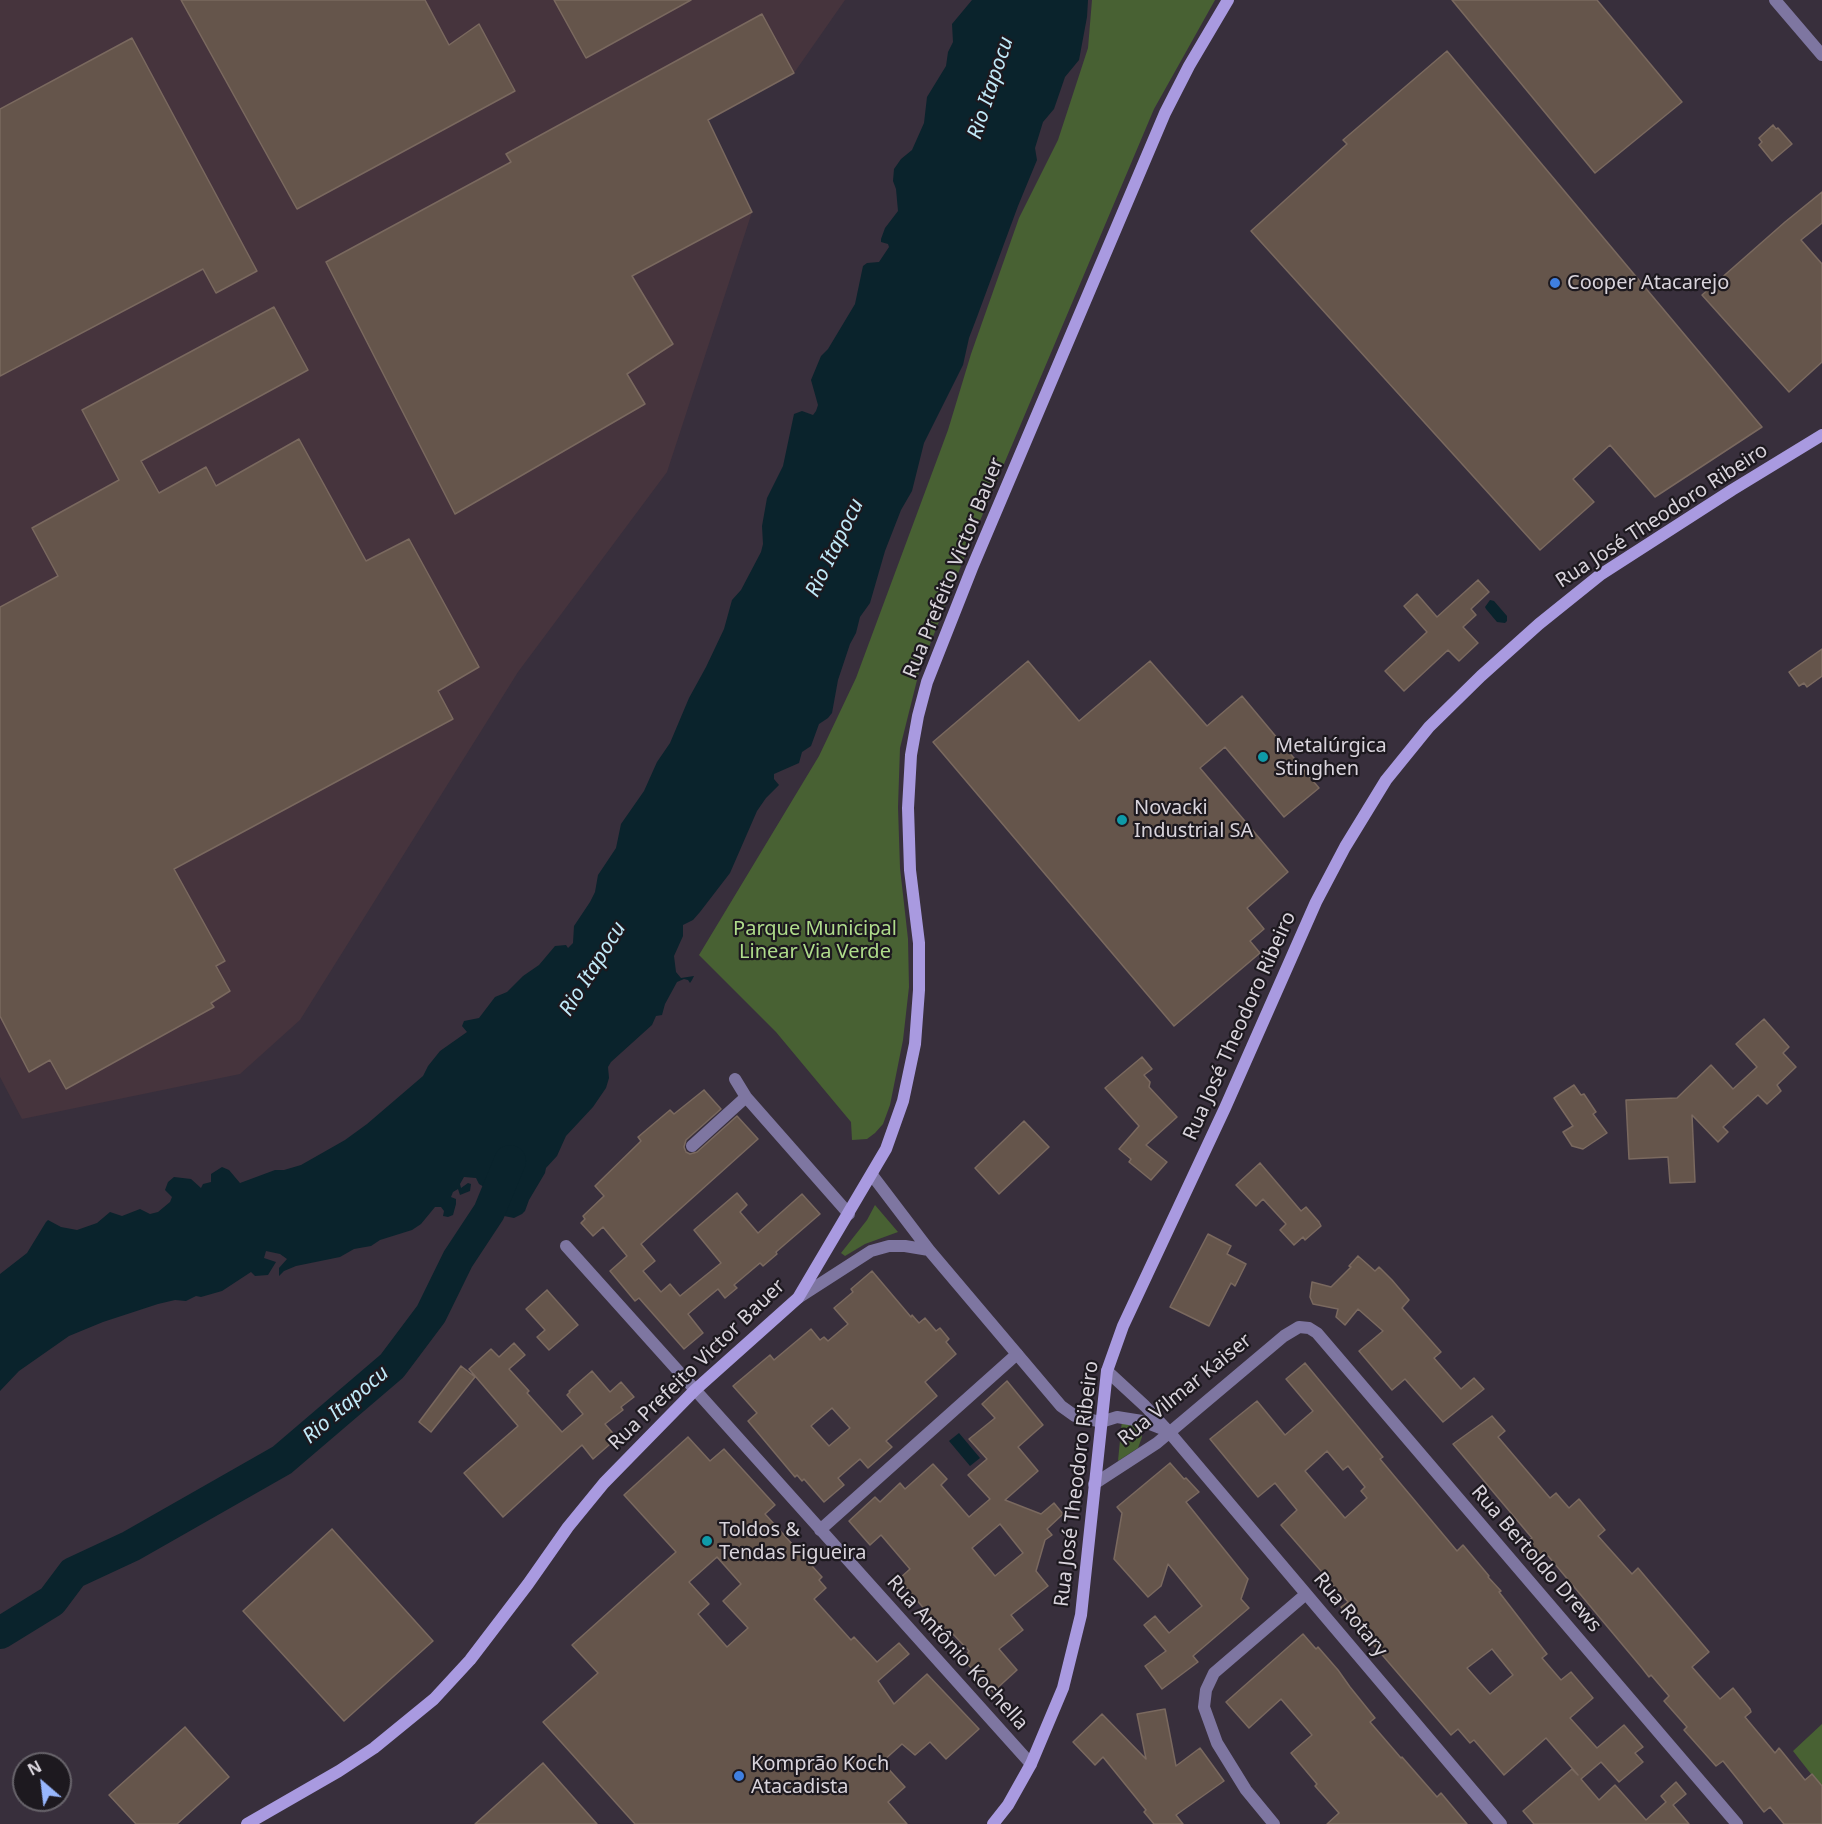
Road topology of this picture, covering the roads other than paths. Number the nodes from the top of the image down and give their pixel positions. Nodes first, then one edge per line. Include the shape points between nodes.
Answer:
1 (1228, 0) edge
2 (1775, 0) edge
3 (1822, 55) edge
4 (1822, 435) edge
5 (735, 1079) dead end
6 (746, 1097) junction
7 (692, 1146) dead end
8 (872, 1175) junction
9 (849, 1214) junction
10 (566, 1246) dead end
11 (929, 1250) junction
12 (798, 1298) junction
13 (1299, 1327) joint
14 (1017, 1354) junction
15 (1107, 1371) junction
16 (695, 1390) junction
17 (1101, 1422) junction
18 (1169, 1432) junction
19 (1094, 1484) junction
20 (820, 1530) junction
21 (1306, 1594) junction
22 (1031, 1764) junction
23 (247, 1824) edge
24 (993, 1824) edge
25 (1274, 1824) edge
26 (1501, 1824) edge
27 (1737, 1824) edge

1 - 8 main road, Rua Prefeito Victor Bauer via 1165,113 927,682 911,755 908,808 910,870 919,943 915,1044 903,1101
2 - 3 street
4 - 15 main road, Rua José Theodoro Ribeiro via 1600,575 1481,676 1429,727 1386,780 1317,902 1123,1326
5 - 6 street
6 - 7 street
6 - 9 street
8 - 9 main road, Rua Prefeito Victor Bauer
8 - 11 street
9 - 12 main road, Rua Prefeito Victor Bauer
10 - 16 street, Rua Antônio Kochella
11 - 12 street via 889,1246 871,1251
11 - 14 street
12 - 16 main road, Rua Prefeito Victor Bauer
13 - 18 street, Rua Vilmar Kaiser
13 - 27 street, Rua Bertoldo Drews via 1317,1334
14 - 17 street via 1061,1406 1075,1416
14 - 20 street
15 - 17 main road, Rua José Theodoro Ribeiro
15 - 18 street, Rua Rotary
16 - 20 street, Rua Antônio Kochella
16 - 23 main road, Rua Prefeito Victor Bauer via 604,1483 470,1660 434,1699 374,1748
17 - 18 street, Rua Rotary via 1117,1417 1142,1421
17 - 19 main road, Rua José Theodoro Ribeiro
18 - 19 street, Rua Vilmar Kaiser
18 - 21 street, Rua Rotary
19 - 22 main road, Rua José Theodoro Ribeiro via 1081,1615 1063,1689
20 - 22 street, Rua Antônio Kochella
21 - 25 street via 1214,1673 1206,1690 1204,1707 1217,1743 1246,1790
21 - 26 street, Rua Rotary
22 - 24 main road, Rua José Theodoro Ribeiro

